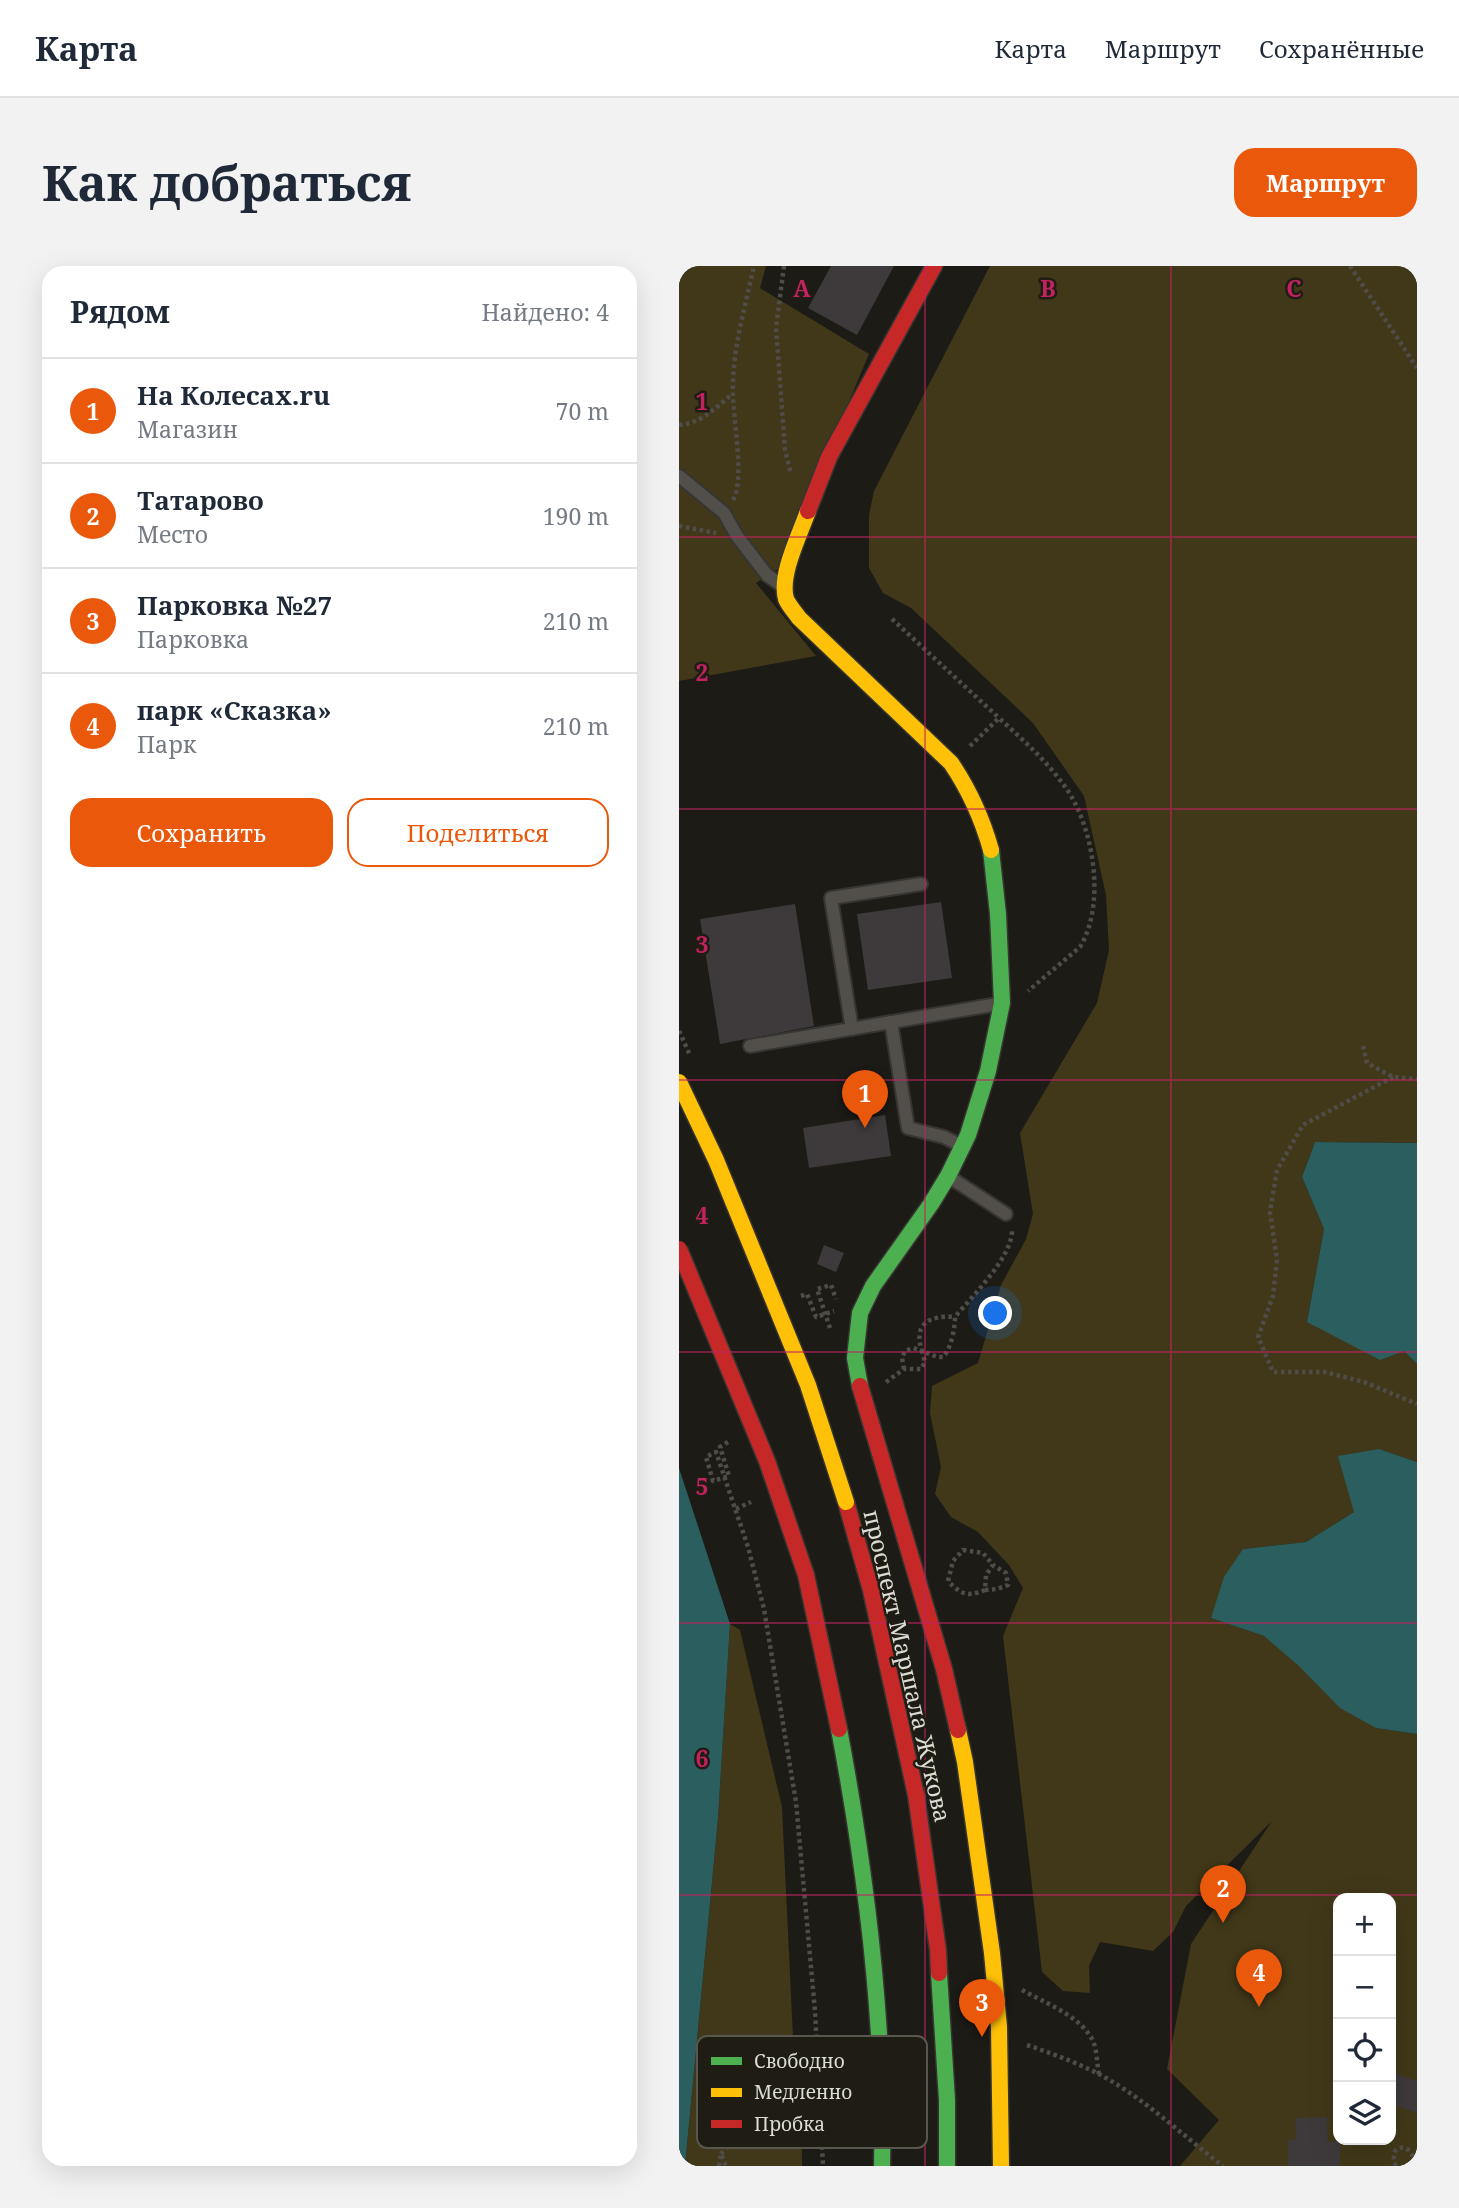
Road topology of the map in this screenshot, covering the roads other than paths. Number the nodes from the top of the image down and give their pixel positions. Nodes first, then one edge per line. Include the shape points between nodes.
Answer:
1 (934, 266) edge
2 (679, 476) edge
3 (784, 587) junction
4 (921, 884) dead end
5 (1002, 1003) junction
6 (891, 1022) junction
7 (852, 1029) junction
8 (750, 1046) dead end
9 (679, 1082) edge
10 (963, 1146) junction
11 (948, 1176) junction
12 (1006, 1214) road end
13 (679, 1249) edge
14 (878, 2036) edge
15 (882, 2148) edge
16 (882, 2166) edge
17 (947, 2166) edge
18 (1001, 2166) edge

1 - 3 street via 829,457
2 - 3 lane via 724,513 767,575
3 - 5 street via 787,602 799,618 951,763 969,790 991,852
4 - 7 lane via 831,898
5 - 6 lane
5 - 10 street via 988,1070
6 - 7 lane
6 - 10 lane via 908,1128
7 - 8 lane
9 - 17 street, проспект Маршала Жукова, bridge via 808,1385 870,1590 916,1795 938,1950
10 - 11 street
11 - 12 lane
11 - 18 street via 873,1286 860,1313 855,1358 873,1436 944,1669 965,1762 999,2027
13 - 14 street, bridge via 767,1461 806,1575 855,1813
15 - 16 street, bridge

